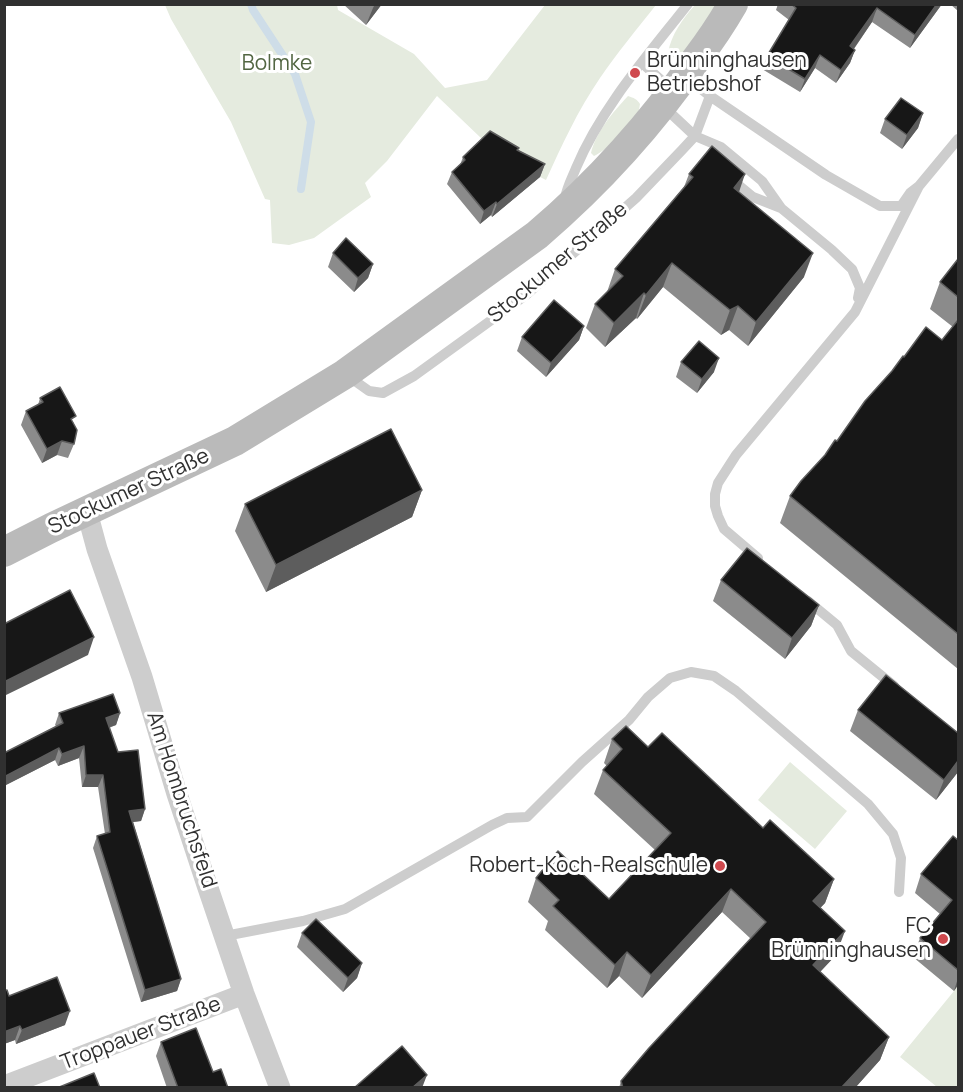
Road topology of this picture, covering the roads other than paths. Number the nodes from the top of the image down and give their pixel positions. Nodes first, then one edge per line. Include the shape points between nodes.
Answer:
1 (688, 4) edge
2 (733, 4) edge
3 (642, 63) junction
4 (674, 91) junction
5 (710, 96) junction
6 (695, 136) junction
7 (958, 139) edge
8 (708, 155) edge
9 (722, 171) edge
10 (919, 186) junction
11 (781, 208) junction
12 (563, 212) junction
13 (855, 312) junction
14 (345, 374) junction
15 (87, 512) junction
16 (4, 552) edge
17 (768, 566) edge
18 (802, 596) edge
19 (904, 695) edge
20 (899, 892) dead end
21 (225, 936) junction
22 (244, 994) junction
23 (4, 1086) edge
24 (280, 1088) edge

1 - 3 lane
2 - 4 main road, Stockumer Straße
3 - 4 lane
3 - 12 lane via 598,124 581,156
4 - 5 lane
4 - 6 lane
4 - 12 main road, Stockumer Straße via 604,173
5 - 6 lane, Stockumer Straße
5 - 10 lane via 826,175 880,206 901,206
6 - 8 lane
6 - 11 lane via 721,147 762,181
6 - 14 lane, Stockumer Straße via 636,198 526,295 414,376 383,393 369,391
7 - 10 lane
9 - 11 lane via 753,197
10 - 13 lane
11 - 13 lane via 852,269 860,288
12 - 14 main road, Stockumer Straße
13 - 17 lane via 736,455 718,483 715,506 724,529
14 - 15 main road, Stockumer Straße via 236,441
15 - 16 main road, Stockumer Straße
15 - 21 street, Am Hombruchsfeld
18 - 19 lane via 837,625 850,651
20 - 21 lane via 901,858 893,834 868,804 736,691 714,676 692,672 670,678 648,697 527,817 507,818 492,825 345,909
21 - 22 street, Am Hombruchsfeld
22 - 23 street, Troppauer Straße
22 - 24 street, Am Hombruchsfeld

